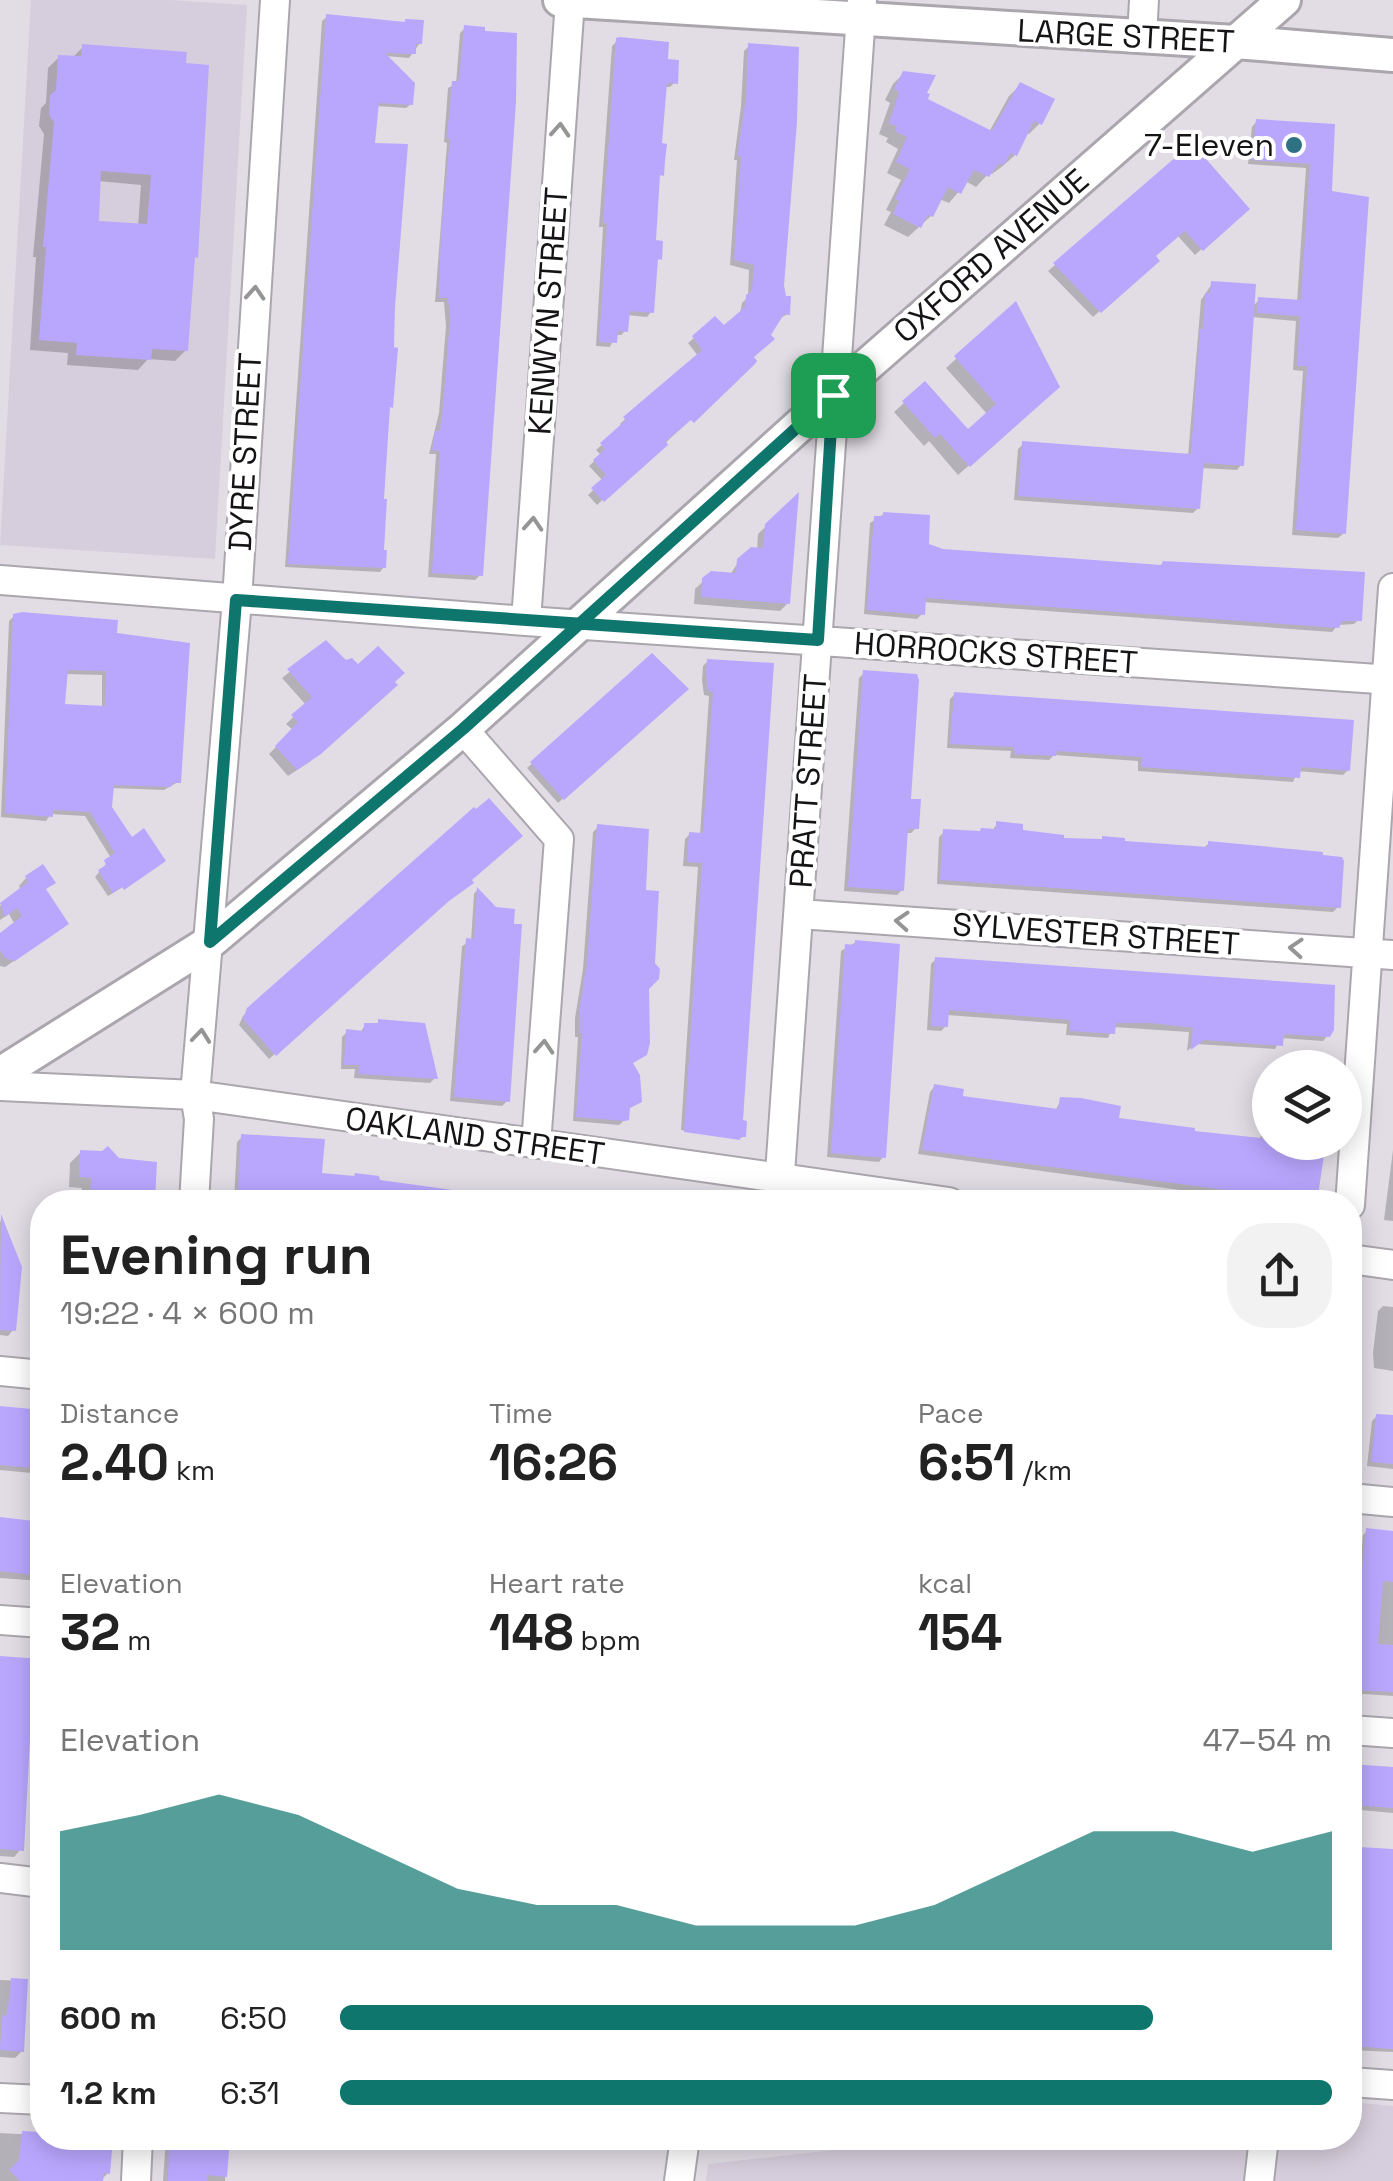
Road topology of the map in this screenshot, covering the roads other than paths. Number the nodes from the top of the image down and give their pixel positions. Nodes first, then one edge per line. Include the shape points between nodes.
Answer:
1 (275, 0) edge
2 (560, 0) edge
3 (1144, 0) edge
4 (1284, 0) edge
5 (570, 1) edge
6 (862, 10) edge
7 (1142, 37) junction
8 (1235, 42) junction
9 (1393, 56) edge
10 (833, 395) junction
11 (0, 580) edge
12 (1393, 588) edge
13 (236, 600) junction
14 (526, 621) junction
15 (577, 623) junction
16 (818, 640) junction
17 (1390, 680) edge
18 (463, 729) junction
19 (800, 914) junction
20 (210, 942) junction
21 (1381, 954) edge
22 (0, 1074) edge
23 (0, 1086) edge
24 (195, 1095) junction
25 (536, 1144) junction
26 (195, 1190) edge
27 (778, 1190) edge
28 (1352, 1190) edge
29 (1362, 1261) edge
30 (1393, 1265) edge
31 (0, 1371) edge
32 (30, 1373) edge
33 (1362, 1499) edge
34 (1393, 1502) edge
35 (0, 1620) edge
36 (30, 1623) edge
37 (1362, 1731) edge
38 (1393, 1732) edge
39 (0, 1878) edge
40 (30, 1882) edge
41 (1362, 2083) edge
42 (1393, 2085) edge
43 (0, 2098) edge
44 (30, 2099) edge
45 (137, 2150) edge
46 (683, 2150) edge
47 (1263, 2150) edge
48 (136, 2181) edge
49 (679, 2181) edge
50 (1260, 2181) edge

13 -> 1 street, DYRE STREET
2 - 5 street, LARGE STREET
3 - 7 street
4 - 8 street, OXFORD AVENUE
5 - 6 street, LARGE STREET
14 -> 5 street, KENWYN STREET
6 - 7 street, LARGE STREET
6 - 10 street, PRATT STREET
7 - 8 street, LARGE STREET
8 - 9 street, LARGE STREET
8 - 10 street, OXFORD AVENUE
10 - 15 street, OXFORD AVENUE
10 - 16 street, PRATT STREET
11 - 13 street, HORROCKS STREET
12 - 17 street
13 - 14 street, HORROCKS STREET
13 - 20 street, DYRE STREET
14 - 15 street, HORROCKS STREET
15 - 16 street, HORROCKS STREET
15 - 18 street, OXFORD AVENUE
16 - 17 street, HORROCKS STREET
16 - 19 street, PRATT STREET
17 - 21 street
18 - 20 street, OXFORD AVENUE
25 -> 18 street via 559,839
21 -> 19 street, SYLVESTER STREET
19 - 27 street, PRATT STREET
20 - 22 street, OXFORD AVENUE
24 -> 20 street, DYRE STREET
21 - 28 street
23 - 24 street, OAKLAND STREET
24 - 25 street, OAKLAND STREET
24 - 26 street, DYRE STREET
25 - 27 street, OAKLAND STREET
29 - 30 street
31 - 32 street
33 - 34 street
35 - 36 street
37 - 38 street
39 - 40 street
41 - 42 street
43 - 44 street
45 - 48 street
46 - 49 street
47 - 50 street

